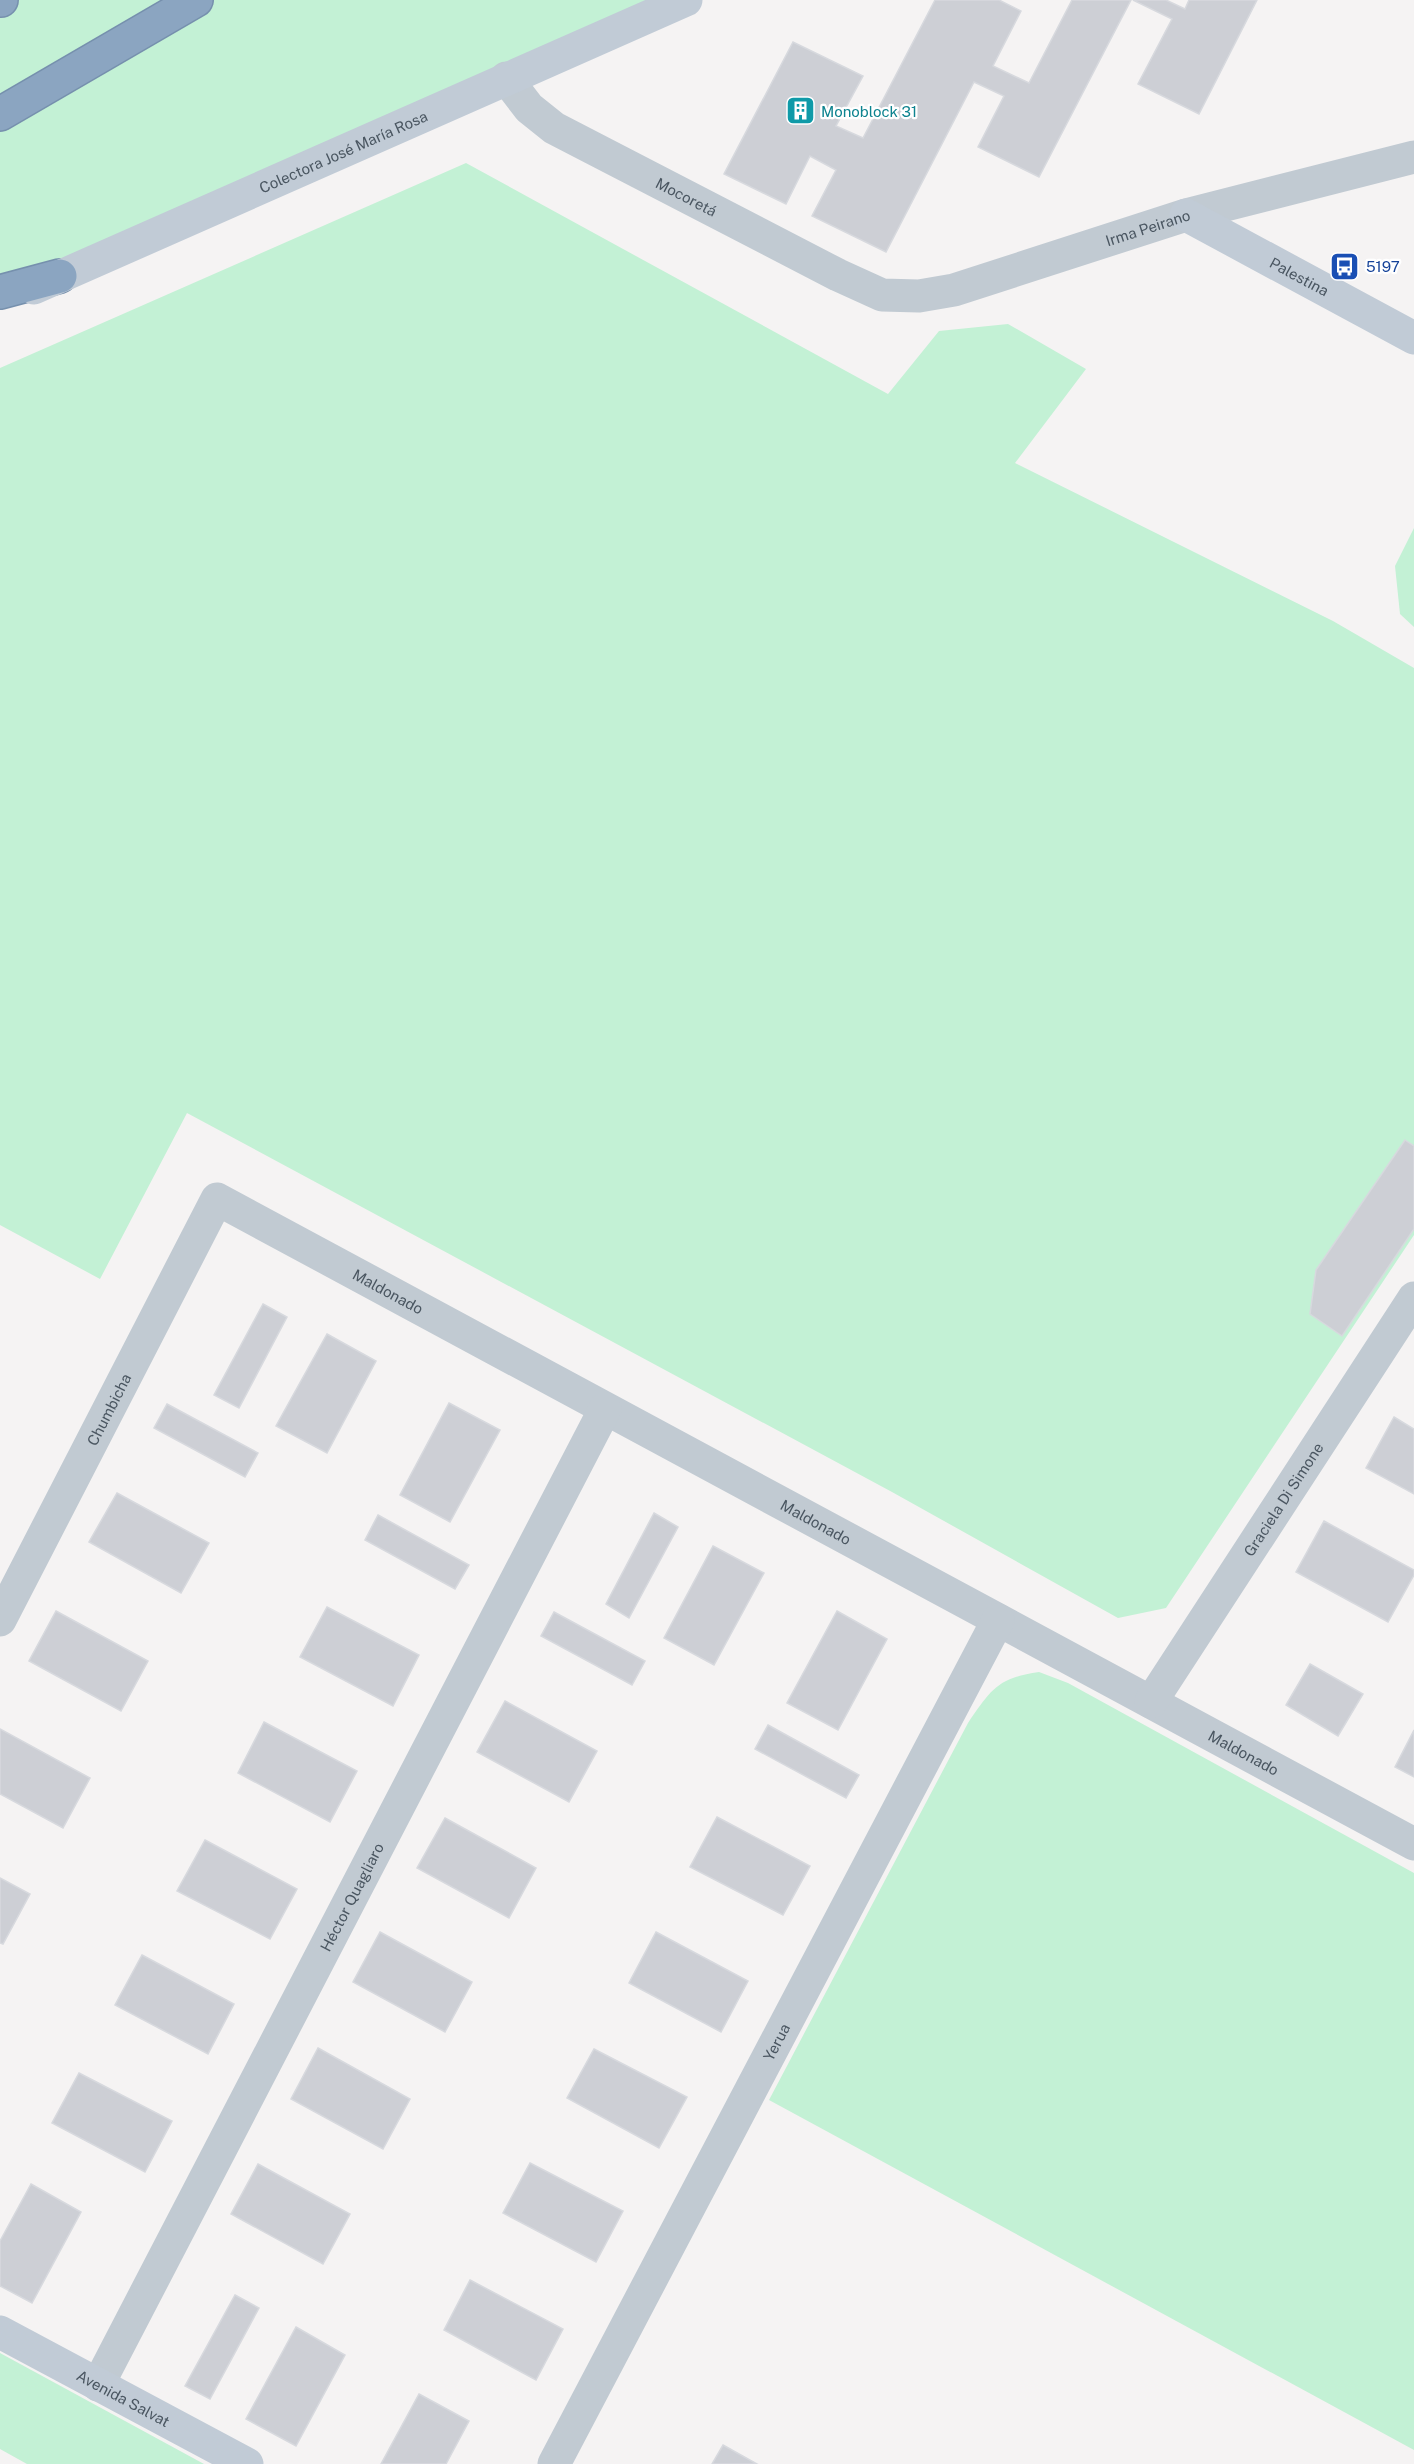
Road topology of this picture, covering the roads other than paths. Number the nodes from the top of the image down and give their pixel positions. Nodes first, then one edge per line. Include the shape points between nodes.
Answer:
1 (196, 0) edge
2 (686, 0) edge
3 (506, 78) junction
4 (0, 114) edge
5 (1414, 158) edge
6 (1186, 215) junction
7 (60, 276) junction
8 (0, 292) edge
9 (882, 295) joint
10 (0, 303) edge
11 (1414, 338) edge
12 (217, 1199) joint
13 (1414, 1298) edge
14 (606, 1409) junction
15 (0, 1620) edge
16 (998, 1620) junction
17 (1151, 1702) junction
18 (1414, 1844) edge
19 (0, 2332) edge
20 (98, 2385) junction
21 (247, 2464) edge
22 (554, 2464) edge

1 - 4 highway
2 - 3 main road, Colectora José María Rosa
3 - 7 main road, Colectora José María Rosa
3 - 9 street, Mocoretá via 530,108 554,128
5 - 6 street, Irma Peirano
6 - 9 street, Irma Peirano via 954,290 919,296
6 - 11 main road, Palestina
7 - 8 highway
7 - 10 main road, Colectora José María Rosa
12 - 14 street, Maldonado
12 - 15 street, Chumbicha
13 - 17 street, Graciela Di Simone
14 - 16 street, Maldonado
14 - 20 street, Héctor Quagliaro
16 - 17 street, Maldonado
16 - 22 street, Yerua
17 - 18 street, Maldonado
19 - 20 main road, Avenida Salvat
20 - 21 main road, Avenida Salvat

